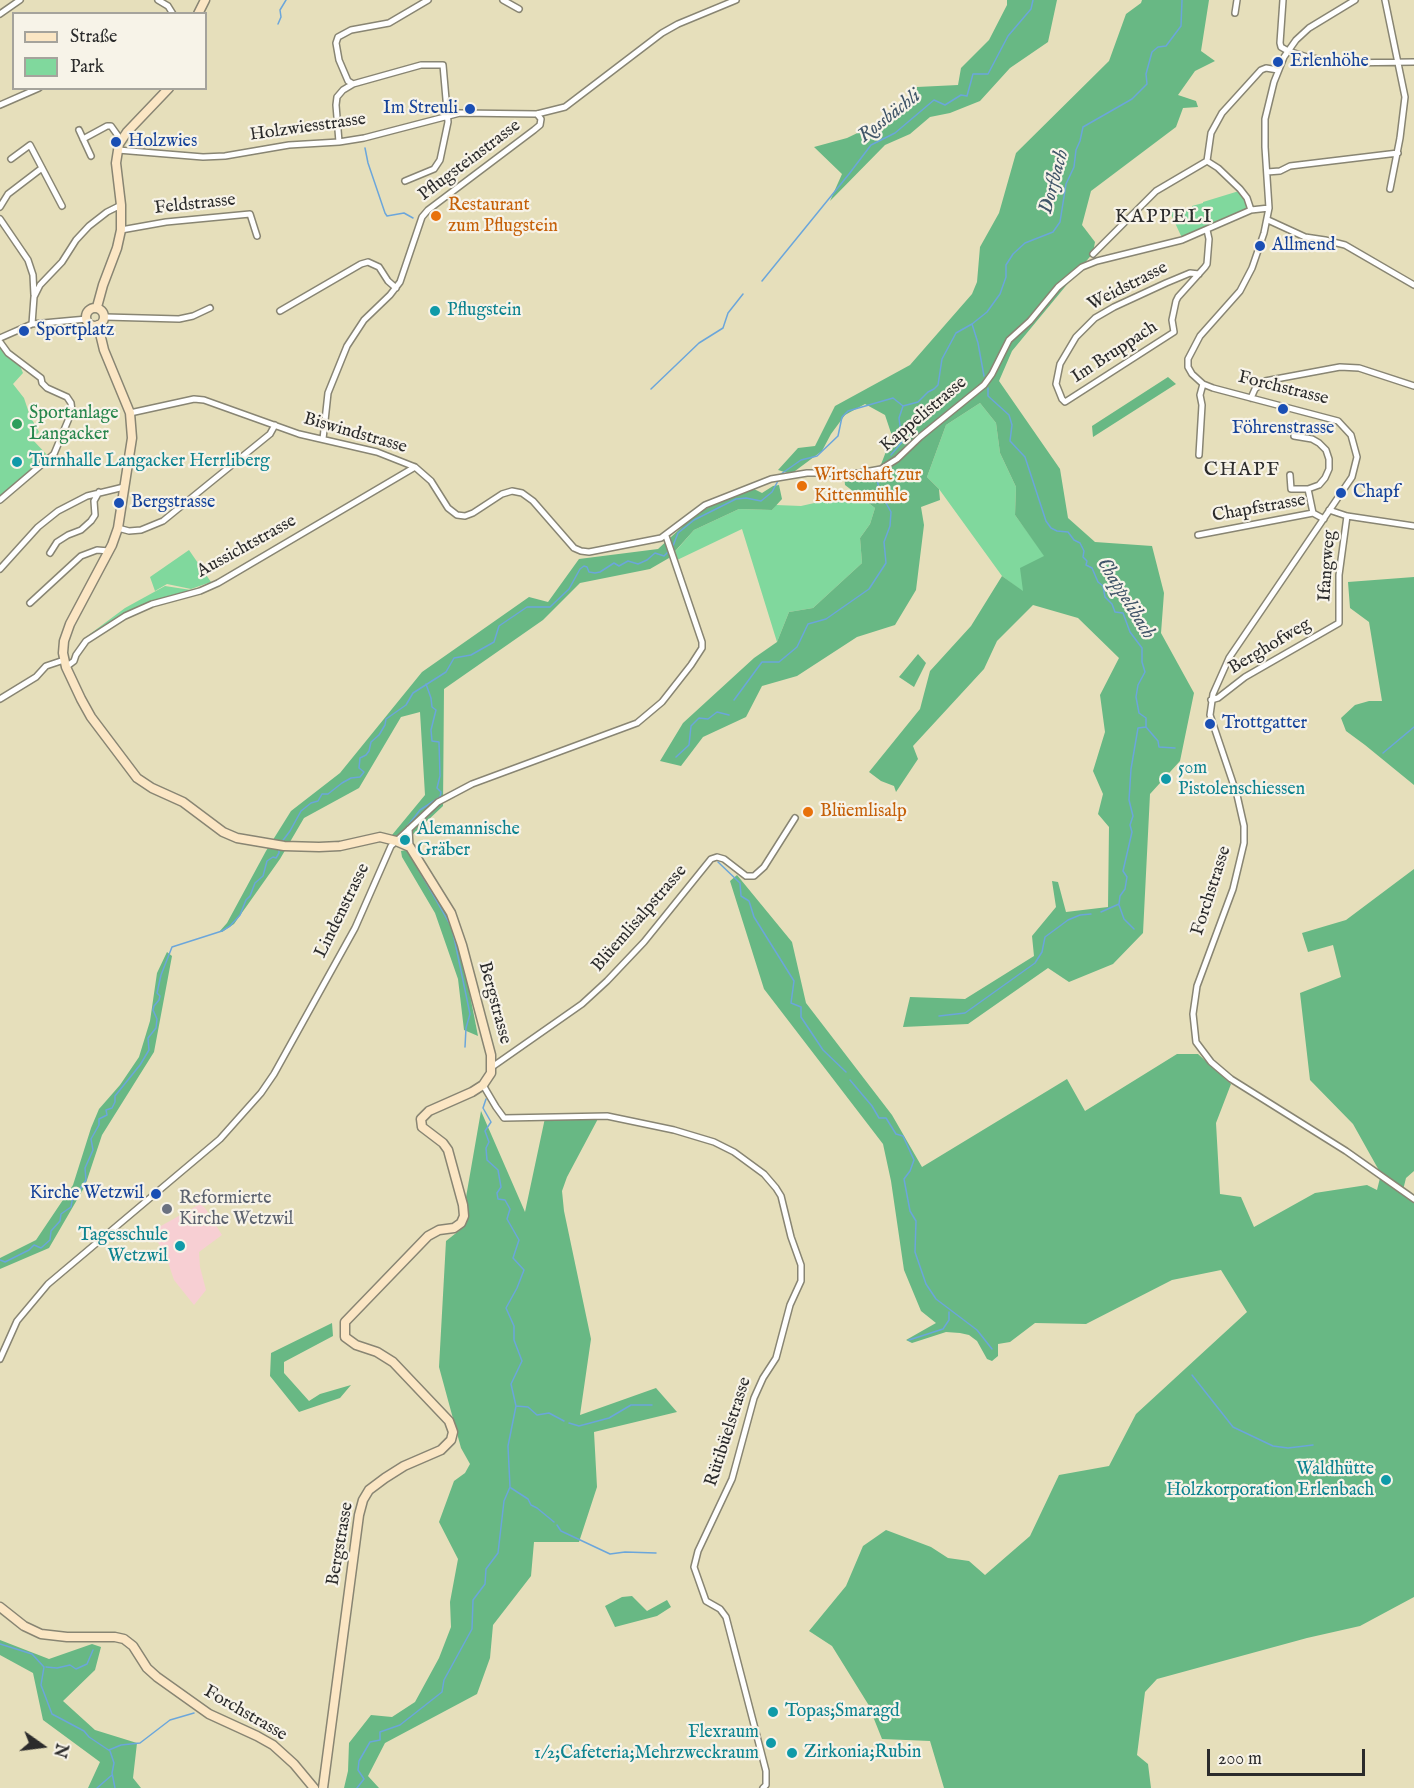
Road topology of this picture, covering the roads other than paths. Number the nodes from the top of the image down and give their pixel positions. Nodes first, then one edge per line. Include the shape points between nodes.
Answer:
1 (20, 0) edge
2 (158, 0) edge
3 (428, 0) edge
4 (503, 0) edge
5 (736, 0) edge
6 (1237, 0) edge
7 (1283, 0) edge
8 (1355, 0) edge
9 (1386, 0) edge
10 (519, 9) dead end
11 (172, 12) edge
12 (1234, 13) dead end
13 (0, 15) edge
14 (1288, 51) junction
15 (1414, 62) edge
16 (1398, 64) junction
17 (1278, 70) junction
18 (353, 84) junction
19 (34, 90) edge
20 (167, 90) edge
21 (0, 105) edge
22 (537, 114) junction
23 (447, 116) junction
24 (79, 130) dead end
25 (83, 139) junction
26 (122, 140) junction
27 (339, 142) junction
28 (118, 150) junction
29 (1398, 153) junction
30 (91, 156) dead end
31 (12, 159) dead end
32 (1207, 161) junction
33 (42, 168) junction
34 (1267, 172) junction
35 (405, 181) dead end
36 (1390, 189) dead end
37 (122, 205) junction
38 (62, 206) dead end
39 (0, 207) edge
40 (1269, 208) junction
41 (1251, 210) junction
42 (0, 219) edge
43 (1268, 220) junction
44 (121, 230) junction
45 (1207, 230) junction
46 (256, 236) dead end
47 (1093, 254) dead end
48 (1198, 274) junction
49 (1414, 285) edge
50 (396, 288) junction
51 (34, 297) junction
52 (97, 307) junction
53 (210, 308) dead end
54 (280, 311) dead end
55 (105, 317) junction
56 (87, 319) junction
57 (32, 324) junction
58 (98, 325) junction
59 (0, 340) edge
60 (1203, 384) junction
61 (1414, 386) edge
62 (1251, 398) junction
63 (1065, 402) joint
64 (130, 413) junction
65 (275, 425) junction
66 (1294, 436) dead end
67 (323, 439) junction
68 (1199, 454) dead end
69 (415, 467) junction
70 (1290, 475) dead end
71 (124, 487) junction
72 (1308, 489) junction
73 (99, 492) junction
74 (0, 500) edge
75 (1329, 510) junction
76 (1313, 513) junction
77 (1347, 516) junction
78 (1324, 519) junction
79 (1414, 525) edge
80 (118, 528) junction
81 (1198, 535) dead end
82 (666, 536) junction
83 (108, 551) junction
84 (50, 553) dead end
85 (0, 569) edge
86 (30, 603) dead end
87 (1340, 617) joint
88 (65, 664) junction
89 (0, 699) edge
90 (1211, 700) junction
91 (795, 819) dead end
92 (409, 829) junction
93 (396, 841) junction
94 (410, 848) junction
95 (492, 1067) junction
96 (483, 1085) junction
97 (1414, 1199) edge
98 (0, 1359) edge
99 (0, 1607) edge
100 (314, 1788) edge
101 (323, 1788) edge
102 (763, 1788) edge

1 - 13 street
2 - 11 street
3 - 18 street via 389,23 351,30 338,37 339,60
4 - 10 street
5 - 22 street, Pflugsteinstrasse via 662,33 568,105
6 - 12 street
7 - 14 street via 1280,43
8 - 14 street via 1309,28
9 - 16 street
14 - 16 street via 1339,63
14 - 17 street
15 - 16 street
16 - 29 street via 1405,97
17 - 32 street via 1261,70 1221,113 1211,133
17 - 34 street via 1265,119
18 - 23 street via 420,65 443,65
18 - 27 street via 337,97
19 - 21 street
20 - 26 street
22 - 23 street, Holzwiesstrasse via 466,112
22 - 50 street, Pflugsteinstrasse via 540,125 423,215
23 - 27 street, Holzwiesstrasse
23 - 35 street via 440,162 434,169
24 - 25 street
25 - 26 street via 111,126
25 - 30 street
26 - 28 street
27 - 28 street, Holzwiesstrasse via 214,156
28 - 37 street
29 - 34 street
29 - 36 street
31 - 33 street via 30,145
32 - 41 street via 1240,189
32 - 47 street via 1156,191
33 - 38 street
33 - 39 street via 8,194
34 - 40 street
37 - 44 street
37 - 51 street via 89,226
40 - 41 street
40 - 43 street
41 - 45 street
42 - 51 street via 28,260
43 - 49 street via 1305,237 1351,249
43 - 60 street via 1245,282 1190,352 1188,367
44 - 46 street, Feldstrasse via 250,214
44 - 52 street
45 - 48 street, Im Bruppach via 1208,260
45 - 82 street, Kappelistrasse via 1087,264 1069,277 1009,340 984,385 888,465 866,472 775,478 705,505
48 - 63 street, Im Bruppach via 1176,301 1174,332
48 - 63 street, Weidstrasse via 1190,273 1114,307 1079,333 1058,370 1056,384
50 - 54 street via 379,267 368,262
50 - 67 street, Pflugsteinstrasse via 364,320 346,346 328,393
51 - 57 street
52 - 55 street
52 - 56 street via 88,310
53 - 55 street via 179,319
55 - 58 street
56 - 57 street
56 - 58 street
57 - 59 street
58 - 64 street
59 - 74 street via 8,353 41,378 47,388 67,397 72,411 54,454
60 - 62 street, Forchstrasse
60 - 68 street
61 - 62 street via 1359,368 1340,367 1264,381
62 - 75 street, Forchstrasse via 1334,419 1348,430 1357,451 1356,468
64 - 65 street, Biswindstrasse via 198,399
64 - 71 street via 132,438
65 - 67 street, Biswindstrasse
65 - 80 street via 270,434 163,521 141,530
66 - 72 street via 1319,443 1329,459 1325,478
67 - 69 street, Biswindstrasse via 377,452
69 - 82 street, Biswindstrasse via 457,516 473,513 502,494 522,493 581,552
69 - 88 street, Aussichtstrasse via 218,583 124,616 86,641 74,661
70 - 72 street via 1291,489
71 - 73 street
71 - 80 street
72 - 76 street
73 - 84 street via 91,522 57,542
73 - 85 street via 50,516
75 - 77 street
75 - 78 street, Forchstrasse
76 - 78 street, Chapfstrasse
76 - 81 street, Chapfstrasse
77 - 79 street
77 - 87 street, Ifangweg via 1339,575
78 - 90 street, Forchstrasse via 1229,658
80 - 83 street
82 - 92 street, Lindenstrasse via 702,648 662,702 637,723 472,784 438,802
83 - 86 street via 81,556
83 - 88 street via 70,624 64,642
87 - 90 street, Berghofweg via 1337,625
88 - 89 street via 46,666 36,677
88 - 93 street via 91,717 137,778 183,802 223,832 284,846 340,846 380,837
90 - 97 street, Forchstrasse via 1210,715 1237,795 1244,843 1233,889 1197,986 1193,1014 1196,1042 1231,1079
91 - 95 street, Blüemlisalpstrasse via 754,876 746,876 724,859 711,859 607,981 582,1004
92 - 93 street, Lindenstrasse
92 - 94 street
93 - 94 street
93 - 98 street, Lindenstrasse via 355,928 261,1093 220,1140 48,1284 17,1321
94 - 95 street, Bergstrasse via 450,912 488,1038
95 - 96 street, Bergstrasse
96 - 101 street, Bergstrasse via 429,1111 421,1119 422,1127 448,1150 462,1196 461,1223 428,1236 345,1322 345,1337 393,1362 450,1421 453,1432 441,1450 385,1478 363,1500
96 - 102 street, Rütibüelstrasse via 504,1118 607,1116 714,1142 764,1174 781,1196 801,1265 801,1281 790,1305 776,1358 754,1398 732,1479 694,1567 705,1600 726,1617 766,1771
99 - 100 street, Forchstrasse via 24,1626 49,1636 124,1639 157,1677 208,1714 273,1745

